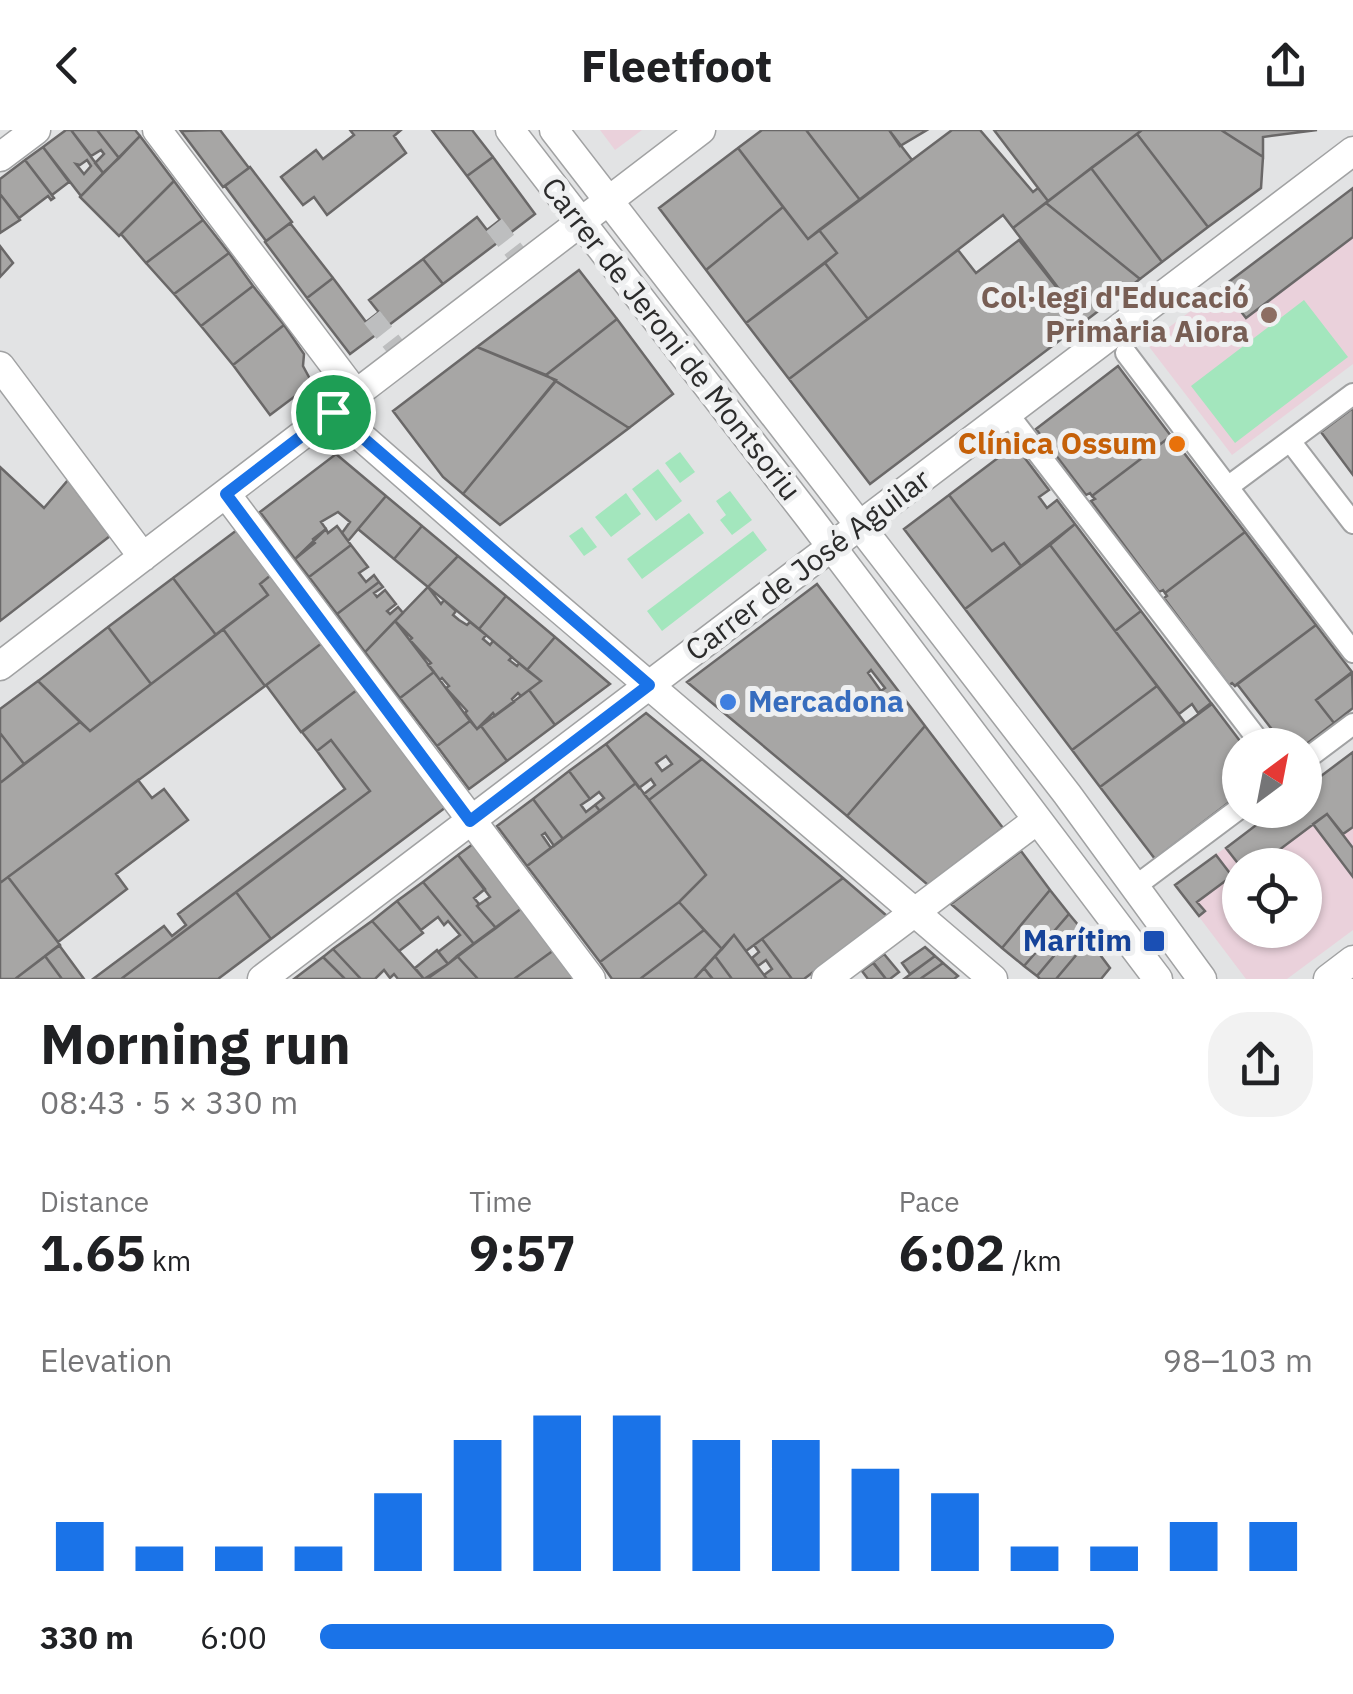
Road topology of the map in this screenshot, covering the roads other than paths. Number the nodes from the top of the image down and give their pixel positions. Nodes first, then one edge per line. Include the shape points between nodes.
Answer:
1 (36, 130) edge
2 (157, 130) edge
3 (510, 130) edge
4 (554, 130) edge
5 (701, 130) edge
6 (1353, 151) edge
7 (0, 157) edge
8 (608, 202) junction
9 (580, 224) junction
10 (1126, 354) dead end
11 (0, 366) edge
12 (356, 394) junction
13 (1353, 394) edge
14 (333, 412) junction
15 (1008, 414) junction
16 (1290, 441) junction
17 (1229, 486) junction
18 (226, 494) junction
19 (1353, 524) edge
20 (858, 526) junction
21 (832, 547) junction
22 (143, 557) junction
23 (1353, 652) edge
24 (0, 666) edge
25 (649, 685) junction
26 (1353, 724) edge
27 (1249, 728) edge
28 (1322, 747) edge
29 (1037, 820) junction
30 (470, 821) junction
31 (1222, 821) edge
32 (1133, 888) junction
33 (913, 912) junction
34 (1353, 960) edge
35 (262, 979) edge
36 (592, 979) edge
37 (826, 979) edge
38 (993, 979) edge
39 (1158, 979) edge
40 (1202, 979) edge
41 (1328, 979) edge

1 - 7 street
2 - 12 street
3 - 9 street, Carrer de Jeroni de Montsoriu
4 - 8 street, Carrer de Jeroni de Montsoriu
5 - 8 street
6 - 15 street, Carrer de José Aguilar
8 - 9 street
8 - 20 street, Carrer de Jeroni de Montsoriu
9 - 12 street
9 - 21 street, Carrer de Jeroni de Montsoriu
10 - 17 street
11 - 22 street
12 - 14 street
13 - 16 street
14 - 18 street
14 - 25 street
15 - 20 street, Carrer de José Aguilar
15 - 27 street
16 - 17 street
16 - 19 street
17 - 23 street
18 - 22 street
18 - 30 street
20 - 21 street, Carrer de José Aguilar
20 - 32 street, Carrer de Jeroni de Montsoriu
21 - 25 street, Carrer de José Aguilar
21 - 29 street, Carrer de Jeroni de Montsoriu
22 - 24 street
25 - 30 street, Carrer de José Aguilar
25 - 33 street
26 - 28 street
29 - 33 street
29 - 39 street, Carrer de Jeroni de Montsoriu
30 - 35 street, Carrer de José Aguilar
30 - 36 street
31 - 32 street
32 - 40 street, Carrer de Jeroni de Montsoriu
33 - 37 street
33 - 38 street
34 - 41 street

